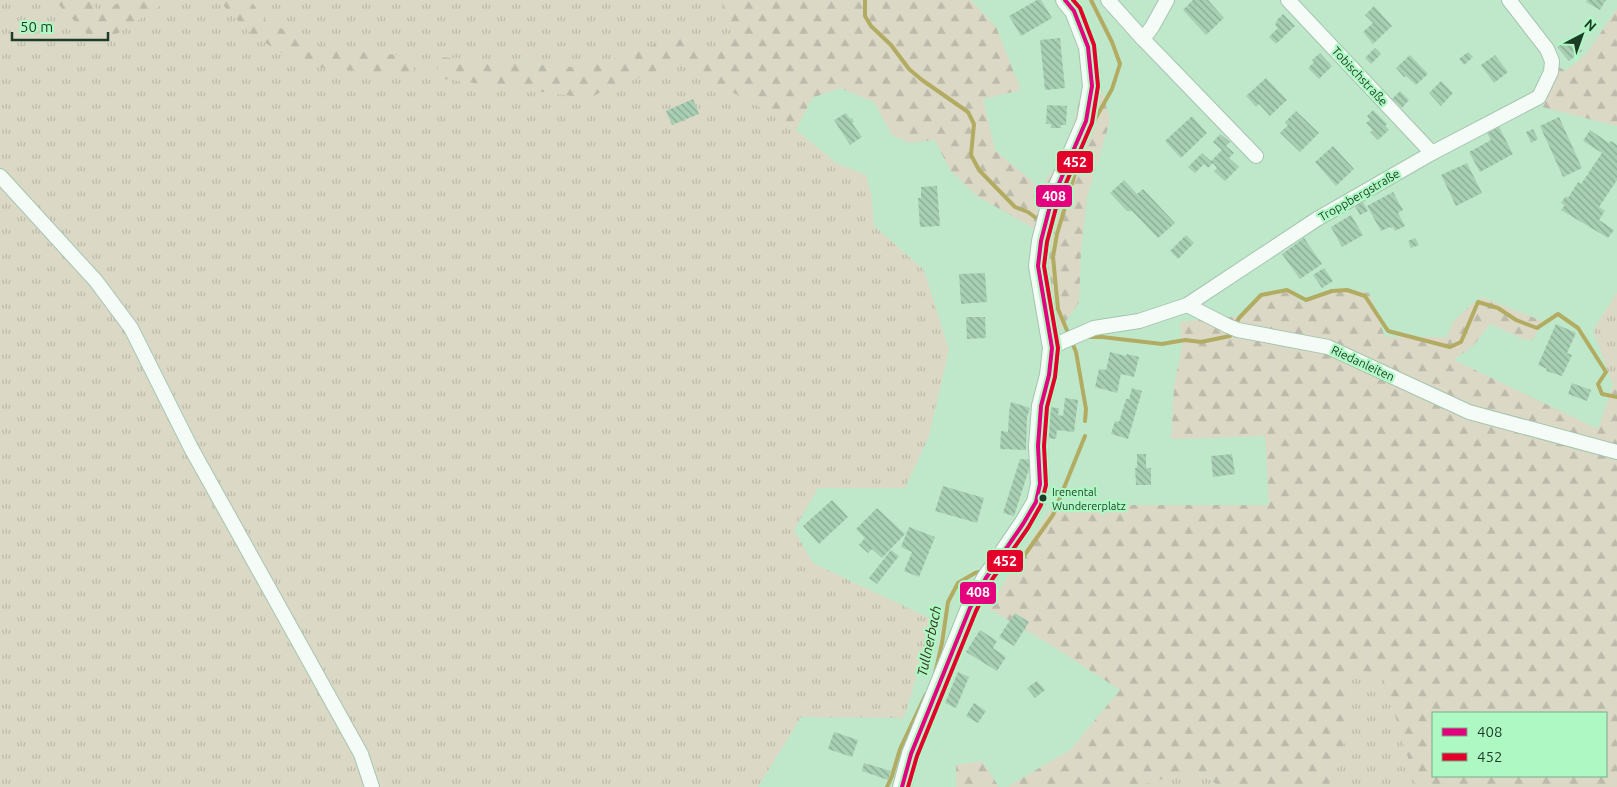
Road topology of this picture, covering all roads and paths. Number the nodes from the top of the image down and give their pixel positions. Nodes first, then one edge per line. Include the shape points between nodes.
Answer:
1 (1066, 0) edge
2 (1108, 0) edge
3 (1167, 0) edge
4 (1288, 0) edge
5 (1509, 0) edge
6 (1143, 39) junction
7 (1432, 153) junction
8 (1256, 156) dead end
9 (0, 176) edge
10 (1187, 305) junction
11 (1057, 345) junction
12 (1617, 452) edge
13 (372, 787) edge
14 (902, 787) edge

1 - 11 street via 1088,47 1092,86 1086,121 1051,202 1038,266
2 - 6 street
3 - 6 street
4 - 7 street, Tobischstraße
5 - 7 street, Troppbergstraße via 1547,49 1552,61 1551,72 1539,97
6 - 8 street
7 - 10 street, Troppbergstraße via 1317,219
9 - 13 street via 96,281 131,328 190,448 361,754
10 - 11 street via 1139,321 1094,328
10 - 12 street, Riedanleiten via 1233,328 1328,347 1469,412
11 - 14 street via 1041,406 1040,484 1036,502 970,608 911,754

